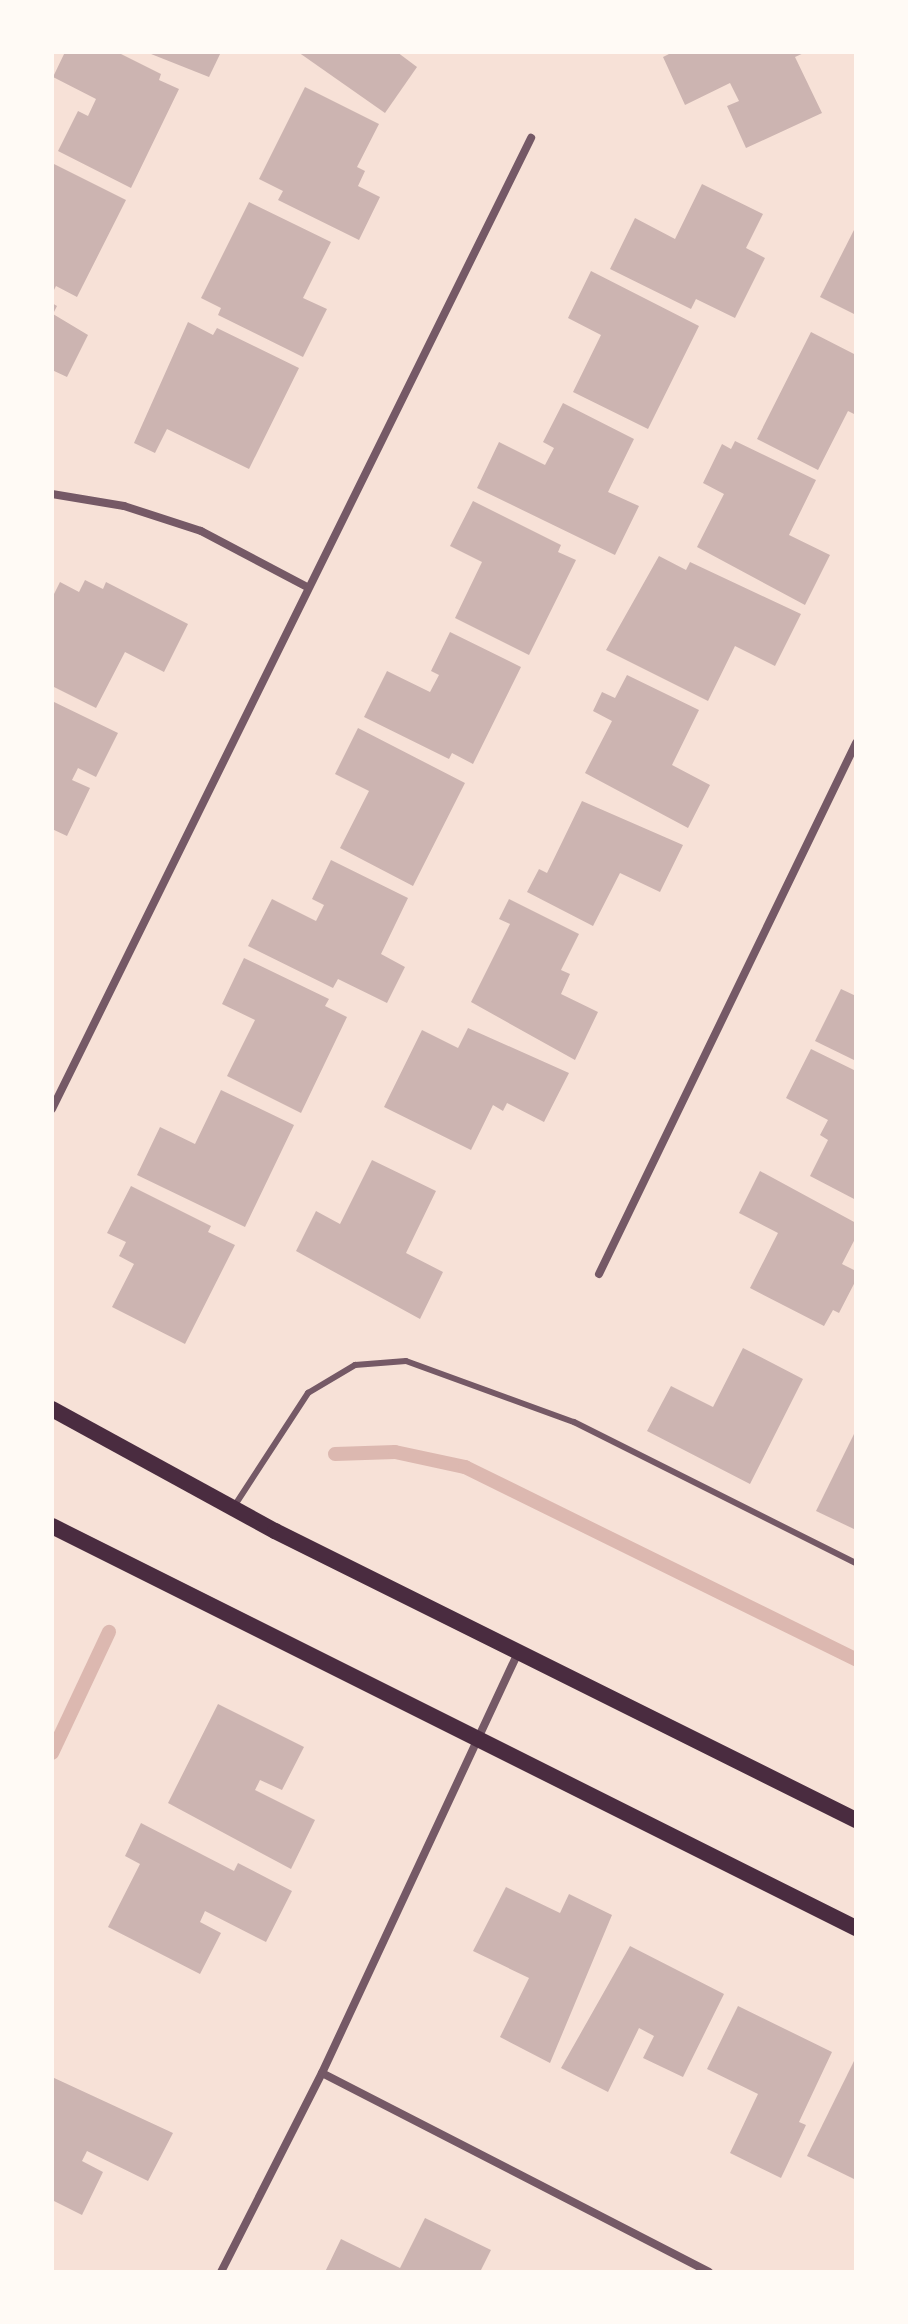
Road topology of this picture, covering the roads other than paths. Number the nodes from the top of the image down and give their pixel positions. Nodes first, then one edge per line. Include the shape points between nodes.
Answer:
1 (531, 138) dead end
2 (52, 494) edge
3 (307, 587) junction
4 (856, 743) edge
5 (52, 1109) edge
6 (599, 1274) dead end
7 (52, 1409) edge
8 (233, 1508) junction
9 (52, 1526) edge
10 (856, 1563) edge
11 (518, 1652) junction
12 (479, 1739) junction
13 (856, 1820) edge
14 (856, 1928) edge
15 (322, 2073) junction
16 (221, 2272) edge
17 (709, 2272) edge

1 - 3 street
2 - 3 street via 124,506 201,531
3 - 5 street
4 - 6 street
7 - 8 main road
8 - 10 lane via 308,1393 355,1365 406,1361 574,1422
8 - 11 main road
9 - 12 main road
11 - 12 street
11 - 13 main road
12 - 14 main road
12 - 15 street
15 - 16 street
15 - 17 street

